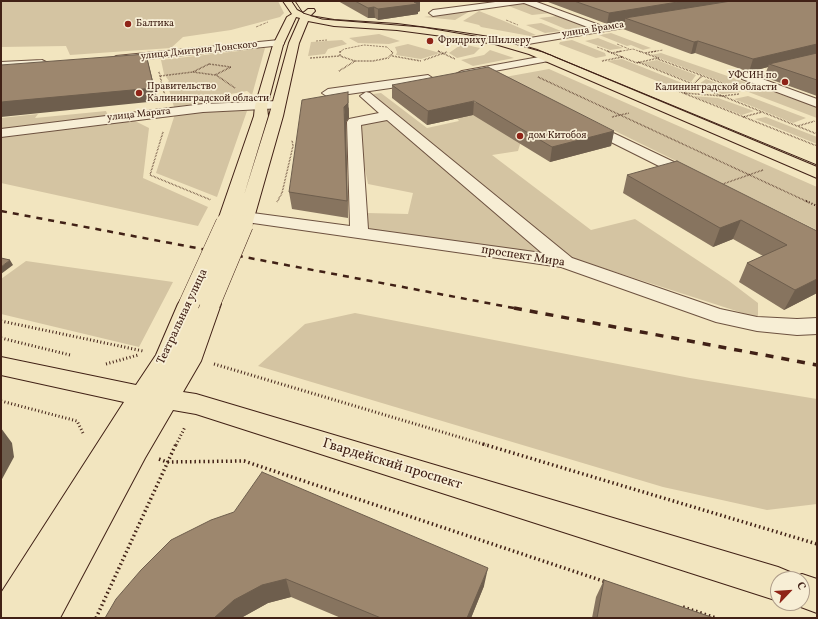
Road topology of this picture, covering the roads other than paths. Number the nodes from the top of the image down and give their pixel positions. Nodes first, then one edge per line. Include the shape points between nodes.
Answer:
1 (287, 1) edge
2 (304, 1) edge
3 (522, 1) edge
4 (526, 1) edge
5 (294, 12) junction
6 (433, 13) dead end
7 (309, 14) junction
8 (661, 19) edge
9 (357, 21) junction
10 (333, 23) junction
11 (397, 27) junction
12 (301, 29) junction
13 (602, 29) junction
14 (341, 33) dead end
15 (260, 34) dead end
16 (312, 39) road end
17 (277, 40) junction
18 (295, 40) junction
19 (528, 41) junction
20 (514, 45) junction
21 (566, 55) junction
22 (550, 58) junction
23 (105, 59) edge
24 (52, 63) edge
25 (1, 65) edge
26 (482, 71) junction
27 (768, 71) edge
28 (502, 81) edge
29 (328, 93) dead end
30 (366, 96) dead end
31 (817, 103) edge
32 (278, 105) junction
33 (261, 106) junction
34 (699, 109) dead end
35 (387, 116) junction
36 (572, 116) edge
37 (1, 133) edge
38 (817, 173) edge
39 (714, 188) edge
40 (238, 222) junction
41 (359, 233) junction
42 (566, 262) junction
43 (200, 304) junction
44 (817, 326) edge
45 (1, 366) edge
46 (142, 396) junction
47 (105, 439) junction
48 (770, 582) edge
49 (6, 618) edge
50 (41, 618) edge

1 - 5 main road
2 - 7 main road
3 - 6 street
4 - 13 street
5 - 7 main road
5 - 17 main road, Театральная улица
7 - 9 main road
7 - 10 main road
7 - 12 main road, Театральная улица
8 - 13 street, улица Брамса
9 - 10 main road
9 - 19 main road via 421,24
10 - 11 main road
10 - 12 main road
11 - 14 main road
11 - 20 main road
12 - 17 main road
12 - 18 main road, Театральная улица
13 - 19 street, улица Брамса
15 - 17 street via 262,39
16 - 18 main road, улица Дмитрия Донского
17 - 18 main road, улица Дмитрия Донского
17 - 23 street, улица Дмитрия Донского
17 - 33 main road, Театральная улица
18 - 32 main road, Театральная улица
19 - 20 main road, улица Брамса
19 - 21 main road
20 - 22 main road
21 - 22 main road
21 - 34 main road
22 - 26 street
22 - 38 main road
24 - 25 street
26 - 28 street
26 - 29 street
27 - 31 street via 746,77
30 - 35 street
32 - 33 street, улица Марата
32 - 40 main road, Театральная улица
33 - 37 street, улица Марата via 169,112
33 - 40 main road, Театральная улица
35 - 41 street via 354,122
35 - 42 street
36 - 39 street
40 - 41 street, проспект Мира via 264,219
40 - 43 main road, Театральная улица, bridge
41 - 42 street, проспект Мира
42 - 44 street, проспект Мира via 716,315 757,324
43 - 46 main road, Театральная улица
43 - 46 main road, Театральная улица via 189,361
45 - 46 main road, Гвардейский проспект
46 - 47 main road, Театральная улица
46 - 48 main road, Гвардейский проспект via 196,404
47 - 49 main road, Театральная улица
47 - 50 main road, Театральная улица

